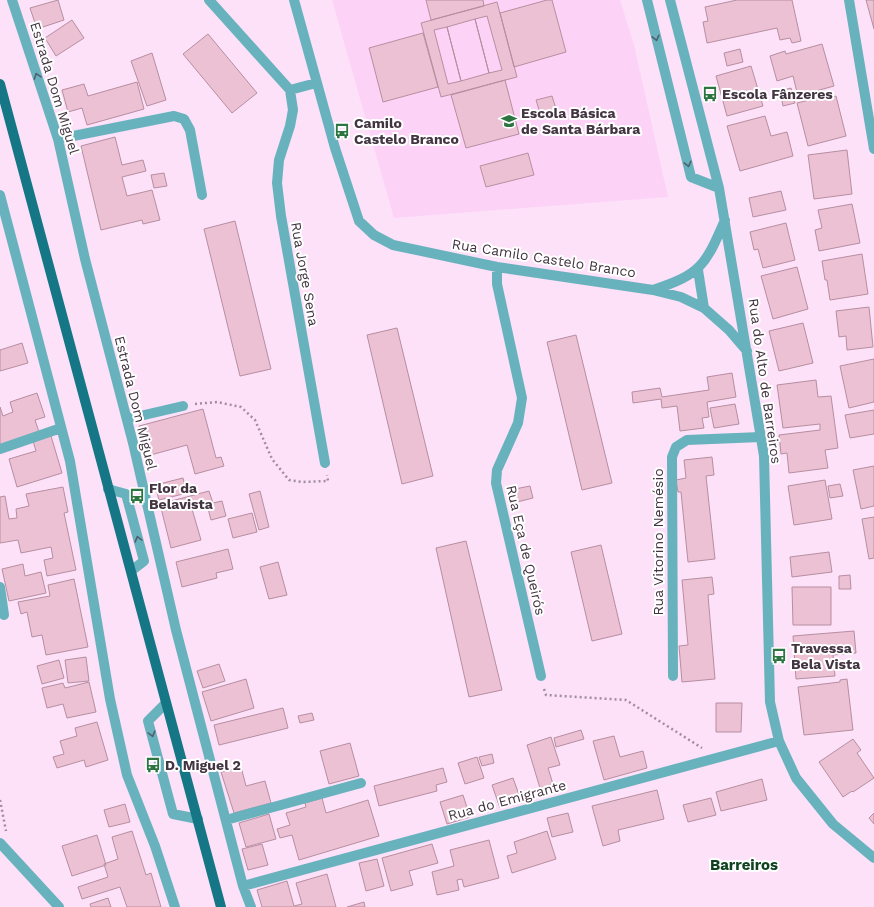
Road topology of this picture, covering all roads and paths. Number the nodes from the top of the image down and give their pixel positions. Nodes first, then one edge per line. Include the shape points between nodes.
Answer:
1 (12, 0) edge
2 (210, 0) edge
3 (294, 0) edge
4 (647, 0) edge
5 (670, 0) edge
6 (849, 0) edge
7 (316, 83) junction
8 (0, 84) edge
9 (290, 90) junction
10 (58, 139) junction
11 (874, 149) edge
12 (719, 188) junction
13 (202, 195) dead end
14 (0, 196) edge
15 (725, 219) junction
16 (497, 267) junction
17 (698, 270) junction
18 (653, 290) junction
19 (704, 308) junction
20 (748, 353) junction
21 (183, 406) joint
22 (127, 419) junction
23 (61, 428) junction
24 (761, 437) junction
25 (0, 449) edge
26 (325, 463) joint
27 (108, 489) junction
28 (131, 571) junction
29 (0, 587) edge
30 (4, 615) dead end
31 (541, 676) joint
32 (673, 676) dead end
33 (166, 703) junction
34 (779, 741) junction
35 (718, 757) junction
36 (361, 783) dead end
37 (0, 800) edge
38 (198, 819) junction
39 (226, 820) junction
40 (0, 843) edge
41 (11, 855) junction
42 (874, 858) edge
43 (243, 886) junction
44 (59, 907) edge
45 (175, 907) edge
46 (221, 907) edge
47 (251, 907) edge

10 -> 1 street, Estrada Dom Miguel
2 - 9 street
3 - 7 street, Rua Camilo Castelo Branco
4 -> 12 street via 691,177
5 - 12 street, Rua do Alto de Barreiros
6 - 11 street
7 - 9 street
7 - 16 street, Rua Camilo Castelo Branco via 359,221 374,235 394,245
8 - 27 main road
9 - 26 street, Rua Jorge Sena via 293,110 278,160 280,216
10 - 13 street via 174,116 184,119 190,130
10 - 22 street, Estrada Dom Miguel via 85,260
12 - 15 street, Rua do Alto de Barreiros
14 - 23 street
15 - 17 street, Rua Camilo Castelo Branco via 711,252
15 - 20 street, Rua do Alto de Barreiros
16 - 18 street, Rua Camilo Castelo Branco
16 - 31 street, Rua Eça de Queirós via 497,284 522,398 518,423 497,470 496,483
17 - 18 street, Rua Camilo Castelo Branco via 679,281
17 - 19 street
18 - 19 street, Rua Camilo Castelo Branco via 681,297
19 - 20 street, Rua Camilo Castelo Branco via 729,330
20 - 24 street, Rua do Alto de Barreiros
21 - 22 street
21 - 26 path via 217,402 242,407 255,420 272,459 289,480 328,481
22 - 39 street, Estrada Dom Miguel via 176,630
23 - 25 street
23 - 45 street via 70,461 110,699 125,767
24 - 32 street, Rua Vitorino Nemésio via 687,440 676,447 672,457
24 - 34 street, Rua do Alto de Barreiros via 764,456 770,702
27 - 28 main road
28 -> 27 street via 144,561 126,494
28 - 33 main road
29 - 30 street
31 - 35 path via 546,696 626,700
33 - 38 main road
33 -> 38 street via 148,721 173,814
34 - 35 street, Rua do Emigrante
34 - 42 street, Rua do Alto de Barreiros via 796,778 833,824
35 - 43 street, Rua do Emigrante
36 - 39 street
37 - 41 path
38 - 46 main road
39 - 43 street, Estrada Dom Miguel
40 - 41 street
41 - 44 street
43 - 47 street, Estrada Dom Miguel

